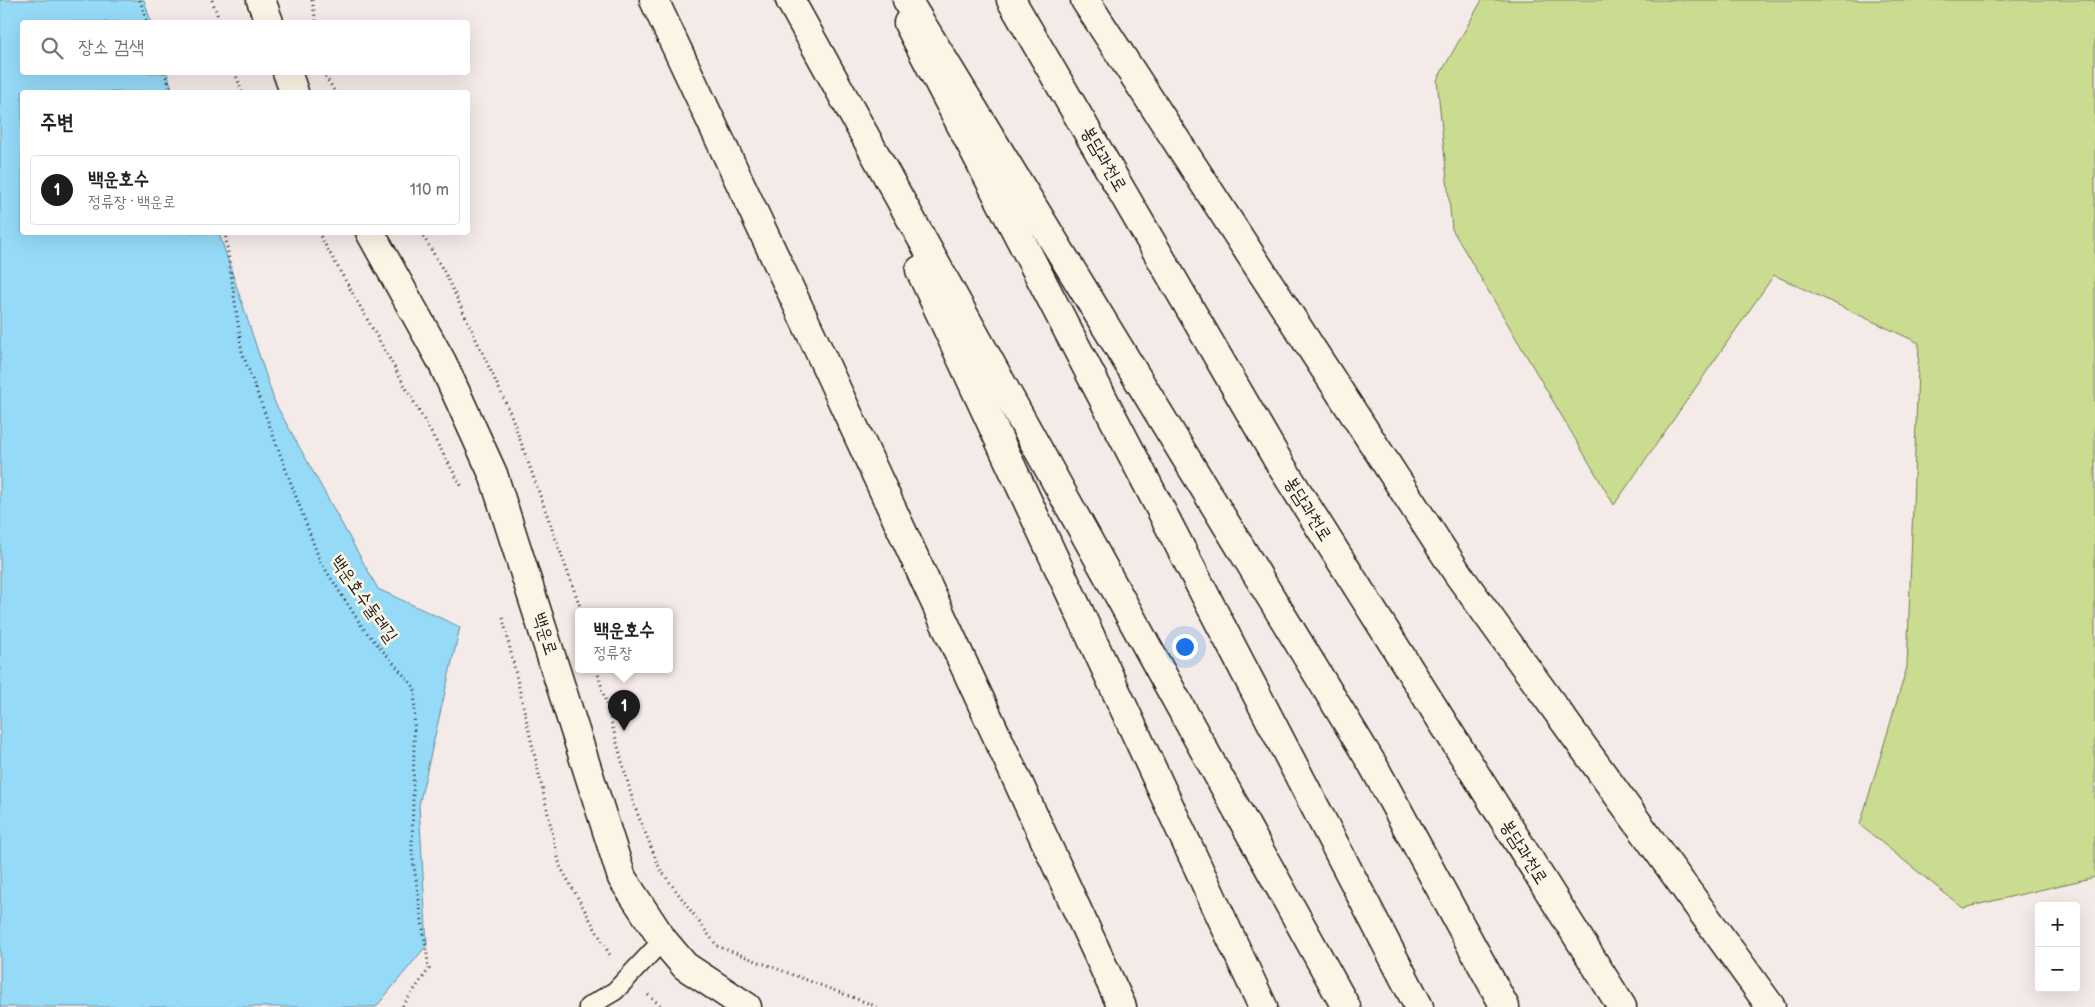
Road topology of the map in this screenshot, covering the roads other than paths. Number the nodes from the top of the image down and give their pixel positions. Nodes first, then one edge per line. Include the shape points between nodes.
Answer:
1 (261, 0) edge
2 (654, 0) edge
3 (790, 0) edge
4 (896, 0) edge
5 (907, 0) edge
6 (1012, 0) edge
7 (1084, 0) edge
8 (268, 20) edge
9 (818, 48) junction
10 (288, 75) edge
11 (293, 90) edge
12 (372, 235) edge
13 (663, 940) junction
14 (1618, 1001) edge
15 (588, 1007) edge
16 (747, 1007) edge
17 (1122, 1007) edge
18 (1263, 1007) edge
19 (1346, 1007) edge
20 (1419, 1007) edge
21 (1505, 1007) edge
22 (1771, 1007) edge

1 - 8 main road
2 - 17 main road via 814,338
3 - 9 main road
4 - 20 main road
5 - 21 main road via 1373,765
6 - 14 main road, 봉담과천로 via 1280,464
7 - 22 main road via 1458,574
9 - 18 main road
9 - 19 main road
10 - 11 main road
12 - 13 main road, 백운로 via 442,362 492,474 622,878
13 - 15 lane via 615,991
13 - 16 main road, 백운로 via 685,966

